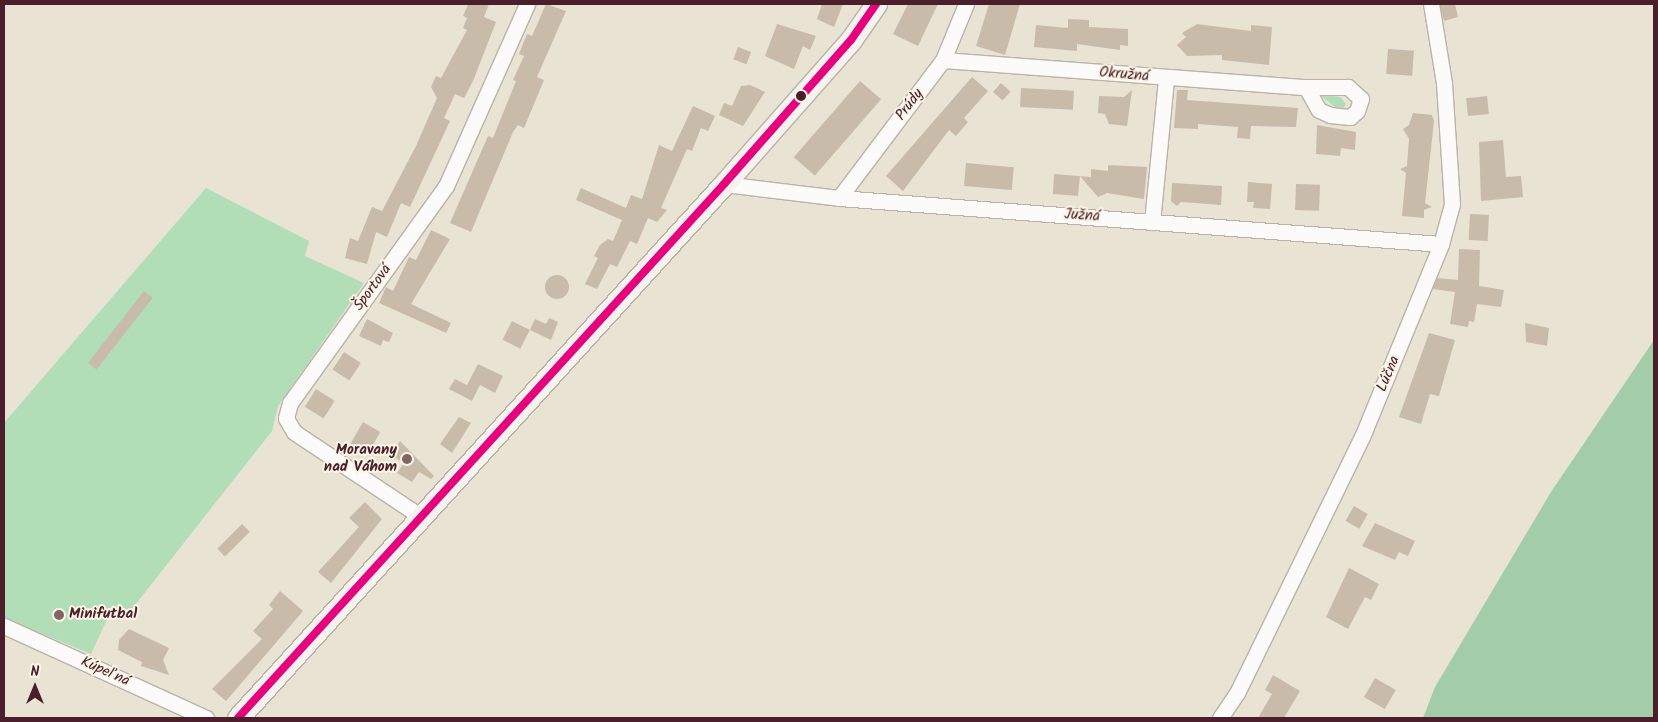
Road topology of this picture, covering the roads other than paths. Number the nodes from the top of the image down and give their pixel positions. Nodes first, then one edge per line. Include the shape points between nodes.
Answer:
1 (526, 4) edge
2 (876, 4) edge
3 (966, 4) edge
4 (1431, 4) edge
5 (943, 60) junction
6 (1166, 78) junction
7 (1306, 87) dead end
8 (724, 184) junction
9 (839, 198) junction
10 (1152, 222) junction
11 (1441, 244) junction
12 (420, 516) junction
13 (4, 626) edge
14 (206, 718) edge
15 (238, 718) edge
16 (1220, 718) edge

1 - 12 street, Športová via 446,186 290,403 286,418 294,432
2 - 8 main road via 851,40
3 - 5 street, Prúdy
4 - 11 street, Lúčna via 1444,83 1452,204
5 - 6 street, Okružná
5 - 9 street, Prúdy
6 - 7 street, Okružná
6 - 10 street
8 - 9 street, Južná
8 - 12 main road
9 - 10 street, Južná
10 - 11 street, Južná
11 - 16 street, Lúčna via 1362,437 1237,693
12 - 15 main road
13 - 14 street, Kúpeľná

